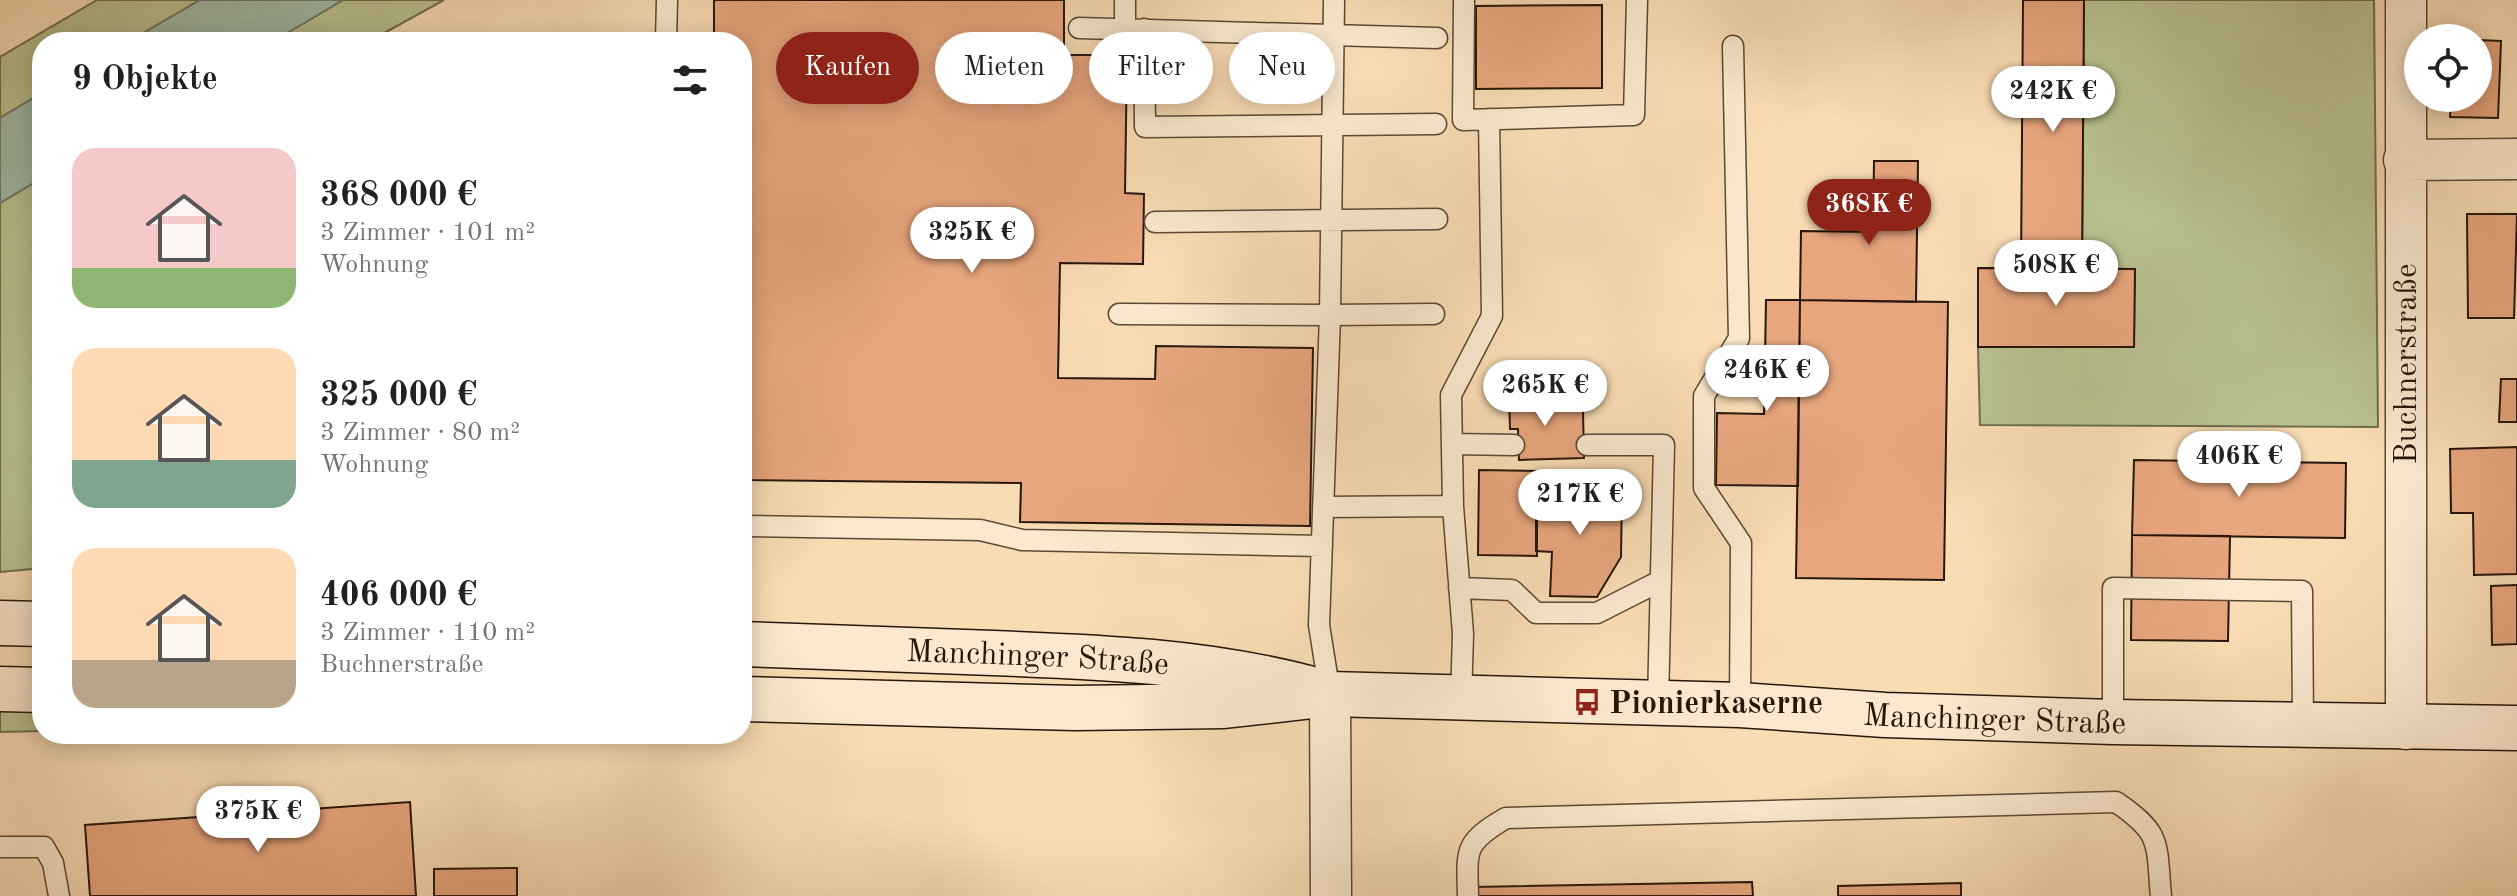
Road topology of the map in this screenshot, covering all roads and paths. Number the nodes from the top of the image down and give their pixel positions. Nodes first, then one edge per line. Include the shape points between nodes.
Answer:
1 (667, 0) edge
2 (1125, 0) edge
3 (1334, 0) edge
4 (1464, 0) edge
5 (1637, 0) edge
6 (2406, 0) edge
7 (1079, 28) dead end
8 (1134, 29) junction
9 (666, 32) edge
10 (1234, 32) edge
11 (1333, 32) edge
12 (1335, 35) edge
13 (1437, 38) dead end
14 (1733, 46) dead end
15 (1333, 104) edge
16 (1489, 119) junction
17 (1436, 124) dead end
18 (1333, 125) junction
19 (2517, 159) edge
20 (2404, 160) junction
21 (1437, 219) dead end
22 (1332, 220) junction
23 (1155, 222) dead end
24 (1119, 314) dead end
25 (1434, 314) dead end
26 (1330, 315) junction
27 (1452, 444) junction
28 (1514, 445) dead end
29 (1587, 445) dead end
30 (1453, 506) junction
31 (1323, 507) junction
32 (752, 526) edge
33 (1322, 546) junction
34 (1660, 581) junction
35 (1459, 588) junction
36 (0, 623) edge
37 (32, 624) edge
38 (752, 644) edge
39 (0, 689) edge
40 (32, 690) edge
41 (1330, 694) junction
42 (752, 699) edge
43 (1461, 700) junction
44 (1658, 703) junction
45 (1740, 705) junction
46 (2113, 722) junction
47 (2303, 726) junction
48 (2517, 728) edge
49 (2406, 729) junction
50 (0, 847) edge
51 (59, 896) edge
52 (1331, 896) edge
53 (1468, 896) edge
54 (2161, 896) edge

1 - 9 lane
2 - 8 lane
3 - 11 lane
4 - 16 lane via 1463,120
5 - 16 lane via 1634,115
6 - 20 street, Buchnerstraße
7 - 8 lane
8 - 10 lane
8 - 18 lane via 1145,127
12 - 13 lane
14 - 45 lane via 1739,338 1704,396 1704,488 1741,543
15 - 18 lane
16 - 27 lane via 1492,316 1451,395
17 - 18 lane
18 - 22 lane
19 - 20 street
20 - 49 street, Buchnerstraße
21 - 22 lane
22 - 23 lane
22 - 26 lane
24 - 26 lane
25 - 26 lane
26 - 31 lane
27 - 28 lane
27 - 30 lane
29 - 34 lane via 1664,445
30 - 31 lane
30 - 35 lane
31 - 33 lane
32 - 33 lane via 980,530 1022,540
33 - 41 lane via 1319,625
34 - 35 lane via 1597,613 1536,613 1512,590
34 - 44 lane
35 - 43 lane
36 - 37 main road
38 - 41 main road, Manchinger Straße via 1194,664
39 - 40 main road
41 - 42 main road, Manchinger Straße via 1224,706 1075,708
41 - 43 main road, Manchinger Straße
41 - 52 street
43 - 44 main road, Manchinger Straße
44 - 45 main road, Manchinger Straße
45 - 46 main road, Manchinger Straße
46 - 47 main road, Manchinger Straße
46 - 47 lane via 2113,588 2302,591
47 - 49 main road, Manchinger Straße
48 - 49 main road, Manchinger Straße
50 - 51 lane via 44,847
53 - 54 lane via 1467,852 1482,833 1506,818 2116,802 2155,837

